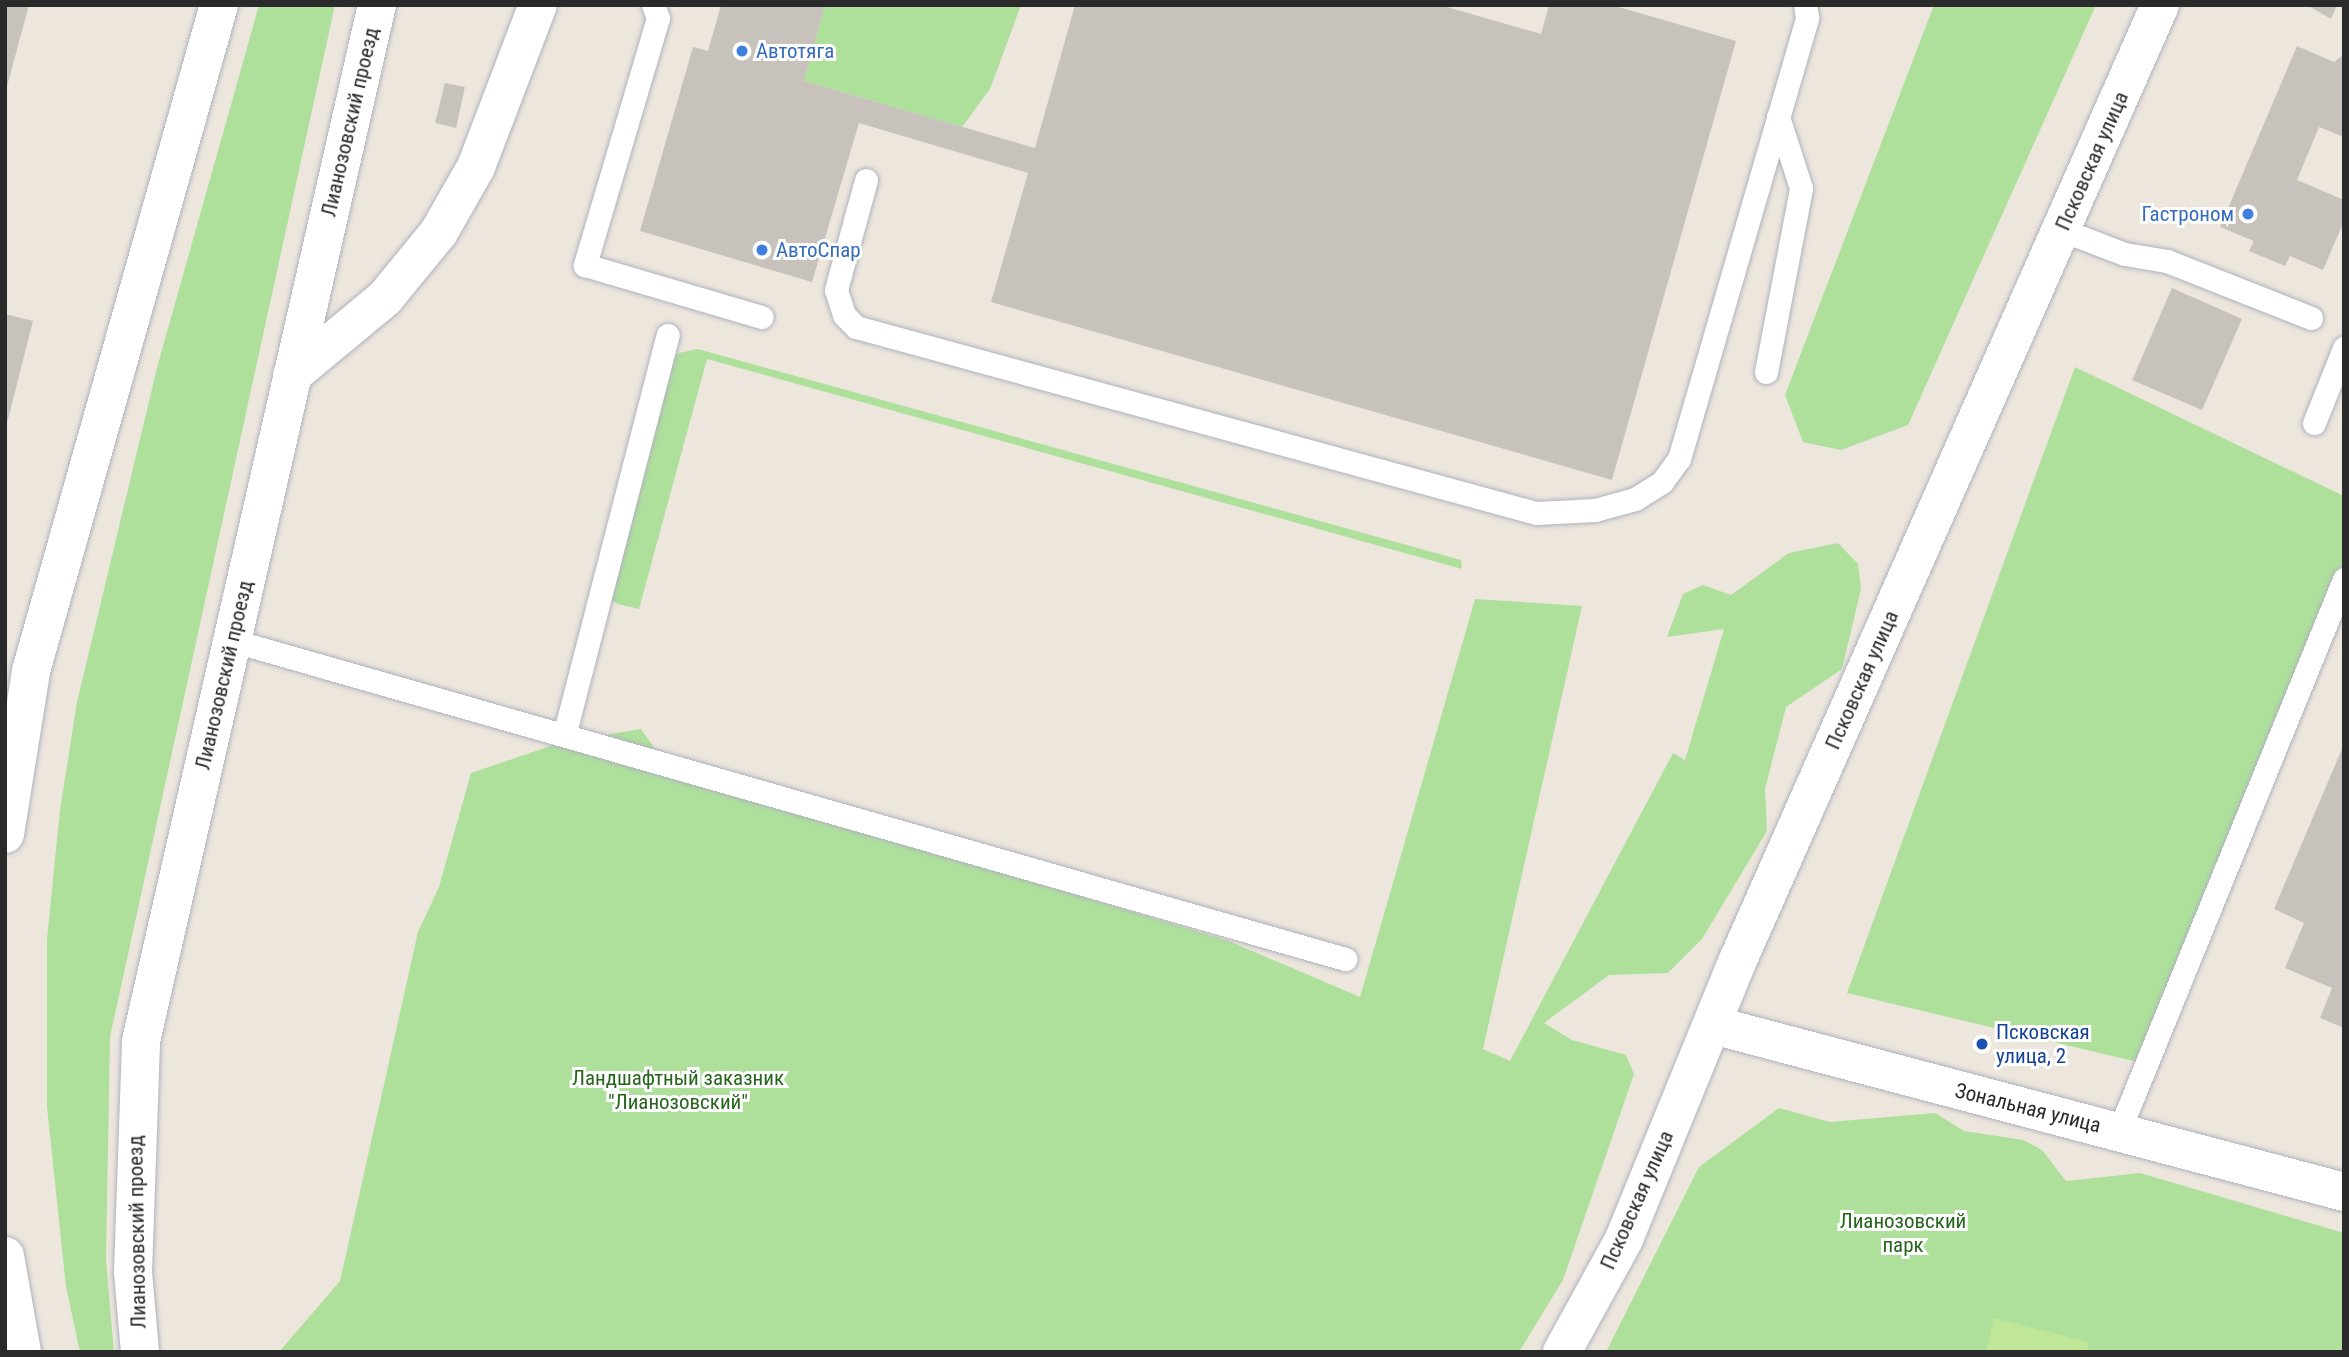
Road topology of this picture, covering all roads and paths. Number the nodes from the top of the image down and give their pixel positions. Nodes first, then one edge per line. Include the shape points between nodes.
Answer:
1 (219, 5) edge
2 (377, 5) edge
3 (538, 5) edge
4 (653, 5) edge
5 (1805, 5) edge
6 (2160, 5) edge
7 (1778, 117) junction
8 (866, 180) dead end
9 (2062, 230) junction
10 (762, 317) dead end
11 (2311, 317) dead end
12 (668, 335) dead end
13 (2344, 348) edge
14 (1766, 372) dead end
15 (292, 375) junction
16 (2314, 422) dead end
17 (2344, 579) edge
18 (234, 640) junction
19 (565, 732) junction
20 (5, 834) edge
21 (1345, 960) dead end
22 (1713, 1025) junction
23 (2119, 1131) junction
24 (2344, 1192) edge
25 (5, 1256) edge
26 (22, 1352) edge
27 (140, 1352) edge
28 (1562, 1352) edge

1 - 20 street via 30,671
2 - 15 street, Лианозовский проезд
3 - 15 street via 476,167 439,232 386,298
4 - 10 lane via 658,18 585,265
5 - 7 lane via 1807,17
6 - 9 street, Псковская улица
7 - 8 lane via 1679,460 1662,482 1634,499 1595,510 1536,513 856,327 844,315 836,290
7 - 14 lane via 1801,188
9 - 11 lane via 2125,254 2167,261
9 - 22 street, Псковская улица
12 - 19 lane
13 - 16 lane
15 - 18 street, Лианозовский проезд
17 - 23 lane
18 - 19 lane
18 - 27 street, Лианозовский проезд via 141,1041 133,1272
19 - 21 lane
22 - 23 street, Зональная улица
22 - 28 street, Псковская улица via 1624,1239
23 - 24 street, Зональная улица
25 - 26 street

